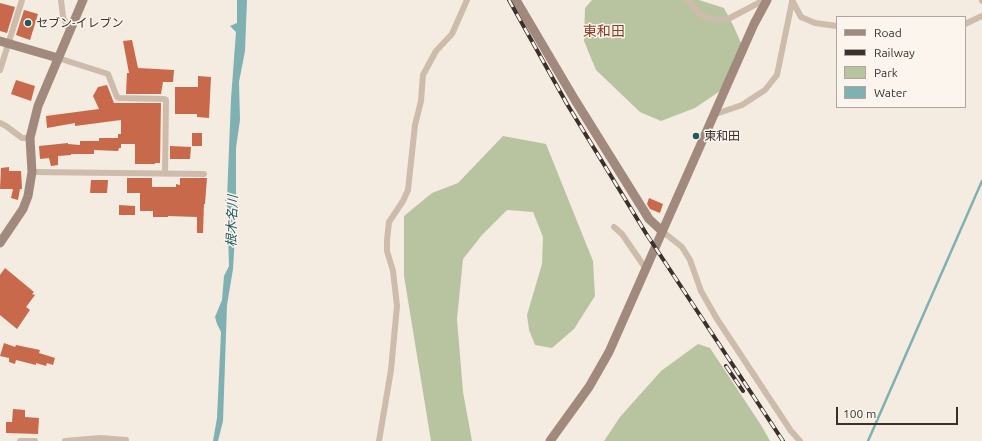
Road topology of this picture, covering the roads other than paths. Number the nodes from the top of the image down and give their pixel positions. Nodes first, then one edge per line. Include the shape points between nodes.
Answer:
1 (22, 0) edge
2 (61, 0) edge
3 (83, 0) edge
4 (467, 0) edge
5 (516, 0) edge
6 (688, 0) edge
7 (764, 0) edge
8 (767, 0) edge
9 (792, 1) edge
10 (982, 16) edge
11 (966, 24) edge
12 (836, 26) edge
13 (70, 32) junction
14 (4, 42) edge
15 (58, 58) junction
16 (0, 70) edge
17 (713, 115) junction
18 (0, 123) edge
19 (30, 138) junction
20 (32, 172) junction
21 (165, 174) junction
22 (204, 174) dead end
23 (614, 227) dead end
24 (662, 231) junction
25 (0, 243) edge
26 (646, 269) junction
27 (126, 440) edge
28 (20, 441) edge
29 (35, 441) edge
30 (65, 441) edge
31 (379, 441) edge
32 (550, 441) edge
33 (800, 441) edge

1 - 14 street
2 - 13 street via 63,17
3 - 13 street
4 - 31 street via 452,34 436,51 424,75 415,125 408,190 389,222 387,251 393,271 397,306 391,370
5 - 24 street via 649,219
6 - 7 street via 698,13 715,20 730,18
8 - 17 street
9 - 12 street via 801,17 815,23
9 - 17 street via 777,75 765,90 742,105
10 - 11 street
13 - 15 street
14 - 15 street
14 - 16 street
15 - 19 street via 38,106
15 - 21 street via 108,74 119,98 166,100
17 - 24 street
18 - 19 street via 22,138
19 - 20 street
20 - 21 street
20 - 25 street via 23,209
21 - 22 street
23 - 26 street via 622,234
24 - 26 street
24 - 33 street via 682,247 710,306
26 - 32 street via 600,369
27 - 30 street via 100,438
28 - 29 street

